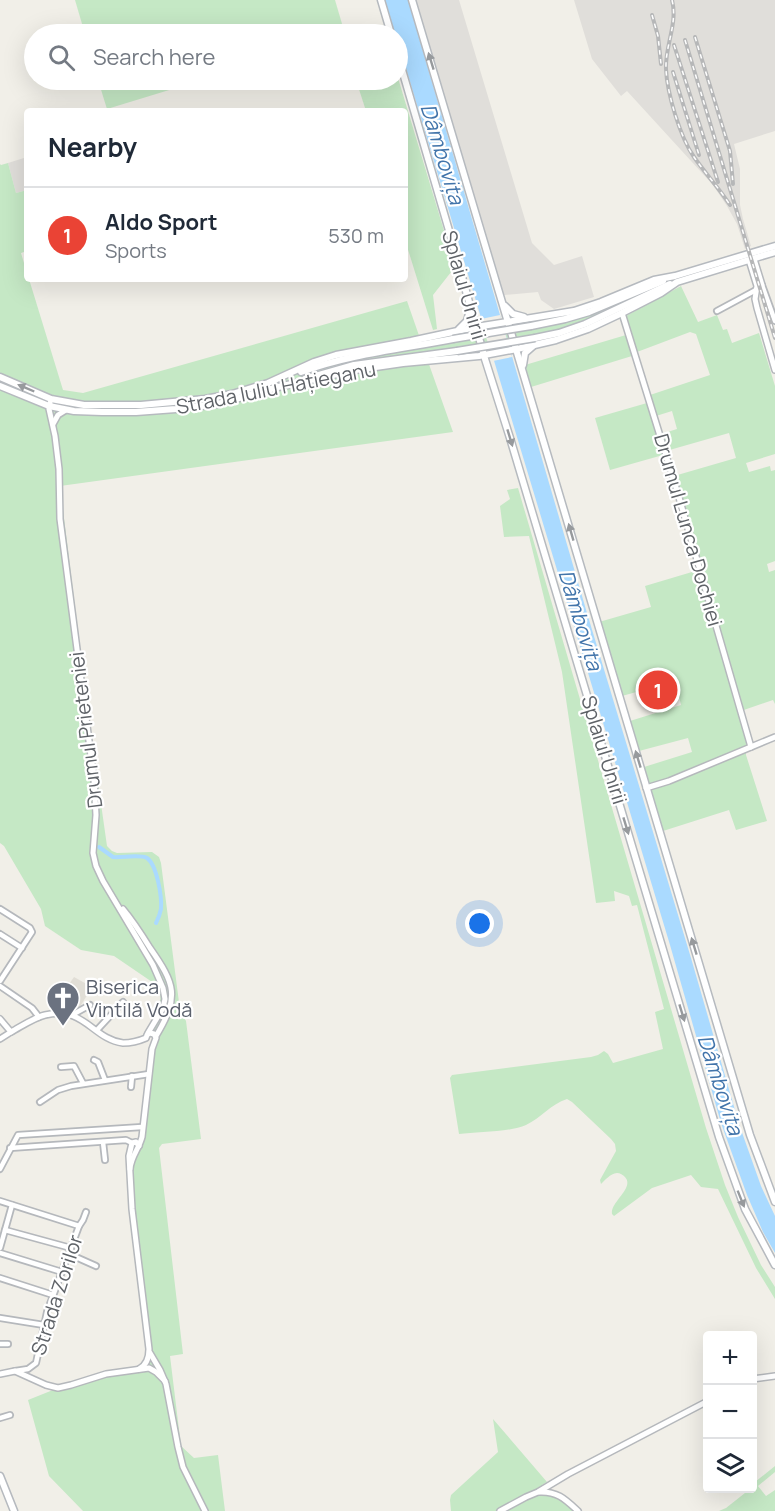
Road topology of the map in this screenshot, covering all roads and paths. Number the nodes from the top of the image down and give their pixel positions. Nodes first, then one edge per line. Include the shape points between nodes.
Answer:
1 (381, 0) edge
2 (412, 0) edge
3 (388, 24) edge
4 (408, 90) edge
5 (775, 246) edge
6 (775, 252) edge
7 (751, 259) junction
8 (676, 279) junction
9 (762, 285) junction
10 (756, 290) junction
11 (503, 302) junction
12 (471, 308) junction
13 (717, 311) dead end
14 (622, 313) junction
15 (530, 318) junction
16 (508, 321) junction
17 (775, 321) edge
18 (476, 327) junction
19 (456, 331) junction
20 (535, 342) junction
21 (517, 349) junction
22 (484, 355) junction
23 (465, 358) junction
24 (523, 368) junction
25 (775, 370) edge
26 (0, 377) edge
27 (492, 382) junction
28 (277, 384) junction
29 (0, 386) edge
30 (51, 399) junction
31 (49, 406) junction
32 (66, 410) junction
33 (53, 426) junction
34 (775, 737) edge
35 (751, 747) junction
36 (646, 788) junction
37 (112, 897) junction
38 (0, 909) edge
39 (0, 934) edge
40 (22, 948) junction
41 (0, 981) edge
42 (0, 986) edge
43 (123, 1002) dead end
44 (90, 1005) dead end
45 (72, 1015) junction
46 (39, 1017) junction
47 (0, 1019) edge
48 (96, 1030) junction
49 (11, 1032) junction
50 (150, 1038) junction
51 (0, 1039) edge
52 (94, 1060) dead end
53 (61, 1067) dead end
54 (149, 1074) junction
55 (132, 1076) junction
56 (105, 1080) junction
57 (83, 1083) junction
58 (131, 1087) dead end
59 (40, 1102) dead end
60 (142, 1128) junction
61 (104, 1142) junction
62 (134, 1146) junction
63 (10, 1148) junction
64 (105, 1160) dead end
65 (2, 1162) edge
66 (0, 1169) edge
67 (0, 1201) edge
68 (775, 1202) edge
69 (12, 1205) junction
70 (86, 1212) dead end
71 (79, 1226) junction
72 (5, 1230) junction
73 (0, 1248) edge
74 (70, 1251) junction
75 (0, 1253) edge
76 (775, 1265) edge
77 (96, 1266) dead end
78 (62, 1272) junction
79 (0, 1278) edge
80 (53, 1295) junction
81 (0, 1318) edge
82 (44, 1325) junction
83 (0, 1344) edge
84 (8, 1344) dead end
85 (150, 1363) junction
86 (15, 1371) junction
87 (0, 1374) edge
88 (775, 1376) edge
89 (757, 1378) edge
90 (703, 1404) edge
91 (10, 1415) dead end
92 (0, 1418) edge
93 (0, 1476) edge
94 (555, 1488) junction
95 (14, 1511) edge
96 (205, 1511) edge
97 (500, 1511) edge
98 (578, 1511) edge

1 - 3 main road
11 -> 2 main road, Splaiul Unirii
4 - 12 main road, Splaiul Unirii
5 - 8 main road
6 - 7 main road
7 - 8 main road
7 - 9 street
7 - 10 street
8 - 14 main road via 661,293
8 - 15 main road, Strada Iuliu Hațieganu via 649,282 581,309
8 - 20 main road via 585,324
8 - 28 main road, bridge via 565,319 339,360 315,366
9 - 10 street
9 - 17 street
10 - 13 street
10 - 25 street via 757,308
11 - 15 main road via 515,315
11 - 16 main road, Splaiul Unirii
12 - 18 main road, Splaiul Unirii
12 - 19 main road
14 - 20 main road via 575,333
14 - 35 street, Drumul Lunca Dochiei
15 - 16 main road, Strada Iuliu Hațieganu
16 - 18 main road, Strada Iuliu Hațieganu
16 - 21 main road, Splaiul Unirii
18 - 19 main road, Strada Iuliu Hațieganu
18 - 22 main road, Splaiul Unirii
19 - 28 main road, Strada Iuliu Hațieganu via 325,358
20 - 21 main road, Strada Iuliu Hațieganu
20 - 24 main road via 525,353
20 - 28 main road, bridge via 354,365
21 - 22 main road, Strada Iuliu Hațieganu
21 - 24 main road, Splaiul Unirii
22 - 23 main road, Strada Iuliu Hațieganu
22 - 27 main road, Splaiul Unirii
23 - 27 main road via 481,362
23 - 28 main road, Strada Iuliu Hațieganu
36 -> 24 main road, Splaiul Unirii
30 -> 26 main road, Strada Iuliu Hațieganu
27 -> 76 main road, Splaiul Unirii via 724,1151 745,1209
28 - 30 main road, Strada Iuliu Hațieganu via 160,404 97,406
28 - 32 main road, Strada Iuliu Hațieganu via 226,402 185,408
29 - 31 main road, Strada Iuliu Hațieganu
30 - 31 street
31 - 32 main road, Strada Iuliu Hațieganu
31 - 33 street, Drumul Prieteniei
32 - 33 street via 58,415
33 - 37 street, Drumul Prieteniei via 59,508 95,790 94,857
34 - 35 street
35 - 36 street
68 -> 36 main road, Splaiul Unirii via 750,1135
37 - 50 street, Drumul Prieteniei via 163,988 163,1008
37 - 50 street via 169,978 168,1013
38 - 40 street via 30,928 32,932
39 - 40 street
40 - 41 street
42 - 46 street
43 - 48 street
44 - 45 street
45 - 46 street
45 - 48 street
46 - 49 street
47 - 49 street
48 - 50 street via 120,1042
49 - 51 street
50 - 54 street
52 - 56 street
53 - 57 street via 74,1066
54 - 55 street
54 - 60 street
55 - 56 street
55 - 58 street
56 - 57 street
57 - 59 street via 58,1090
60 - 62 street
60 - 63 street via 18,1135
61 - 62 street via 126,1140
61 - 63 street
61 - 64 street
62 - 85 street via 130,1169 132,1209
63 - 65 street
65 - 66 street
67 - 69 street, Strada Zorilor
69 - 71 street, Strada Zorilor
69 - 72 street
70 - 71 street, Strada Zorilor
71 - 74 street, Strada Zorilor
72 - 73 street
72 - 74 street
74 - 77 street
74 - 78 street, Strada Zorilor
75 - 78 street
78 - 80 street, Strada Zorilor
79 - 80 street
80 - 82 street, Strada Zorilor
81 - 82 street
82 - 86 street, Strada Zorilor via 36,1363
83 - 84 street
85 - 86 street via 58,1388
85 - 96 street via 165,1381 180,1456
86 - 87 street, Strada Zorilor
88 - 89 street
90 - 94 street via 565,1476
91 - 92 street
93 - 95 main road
94 - 97 street via 537,1492
94 - 98 street

